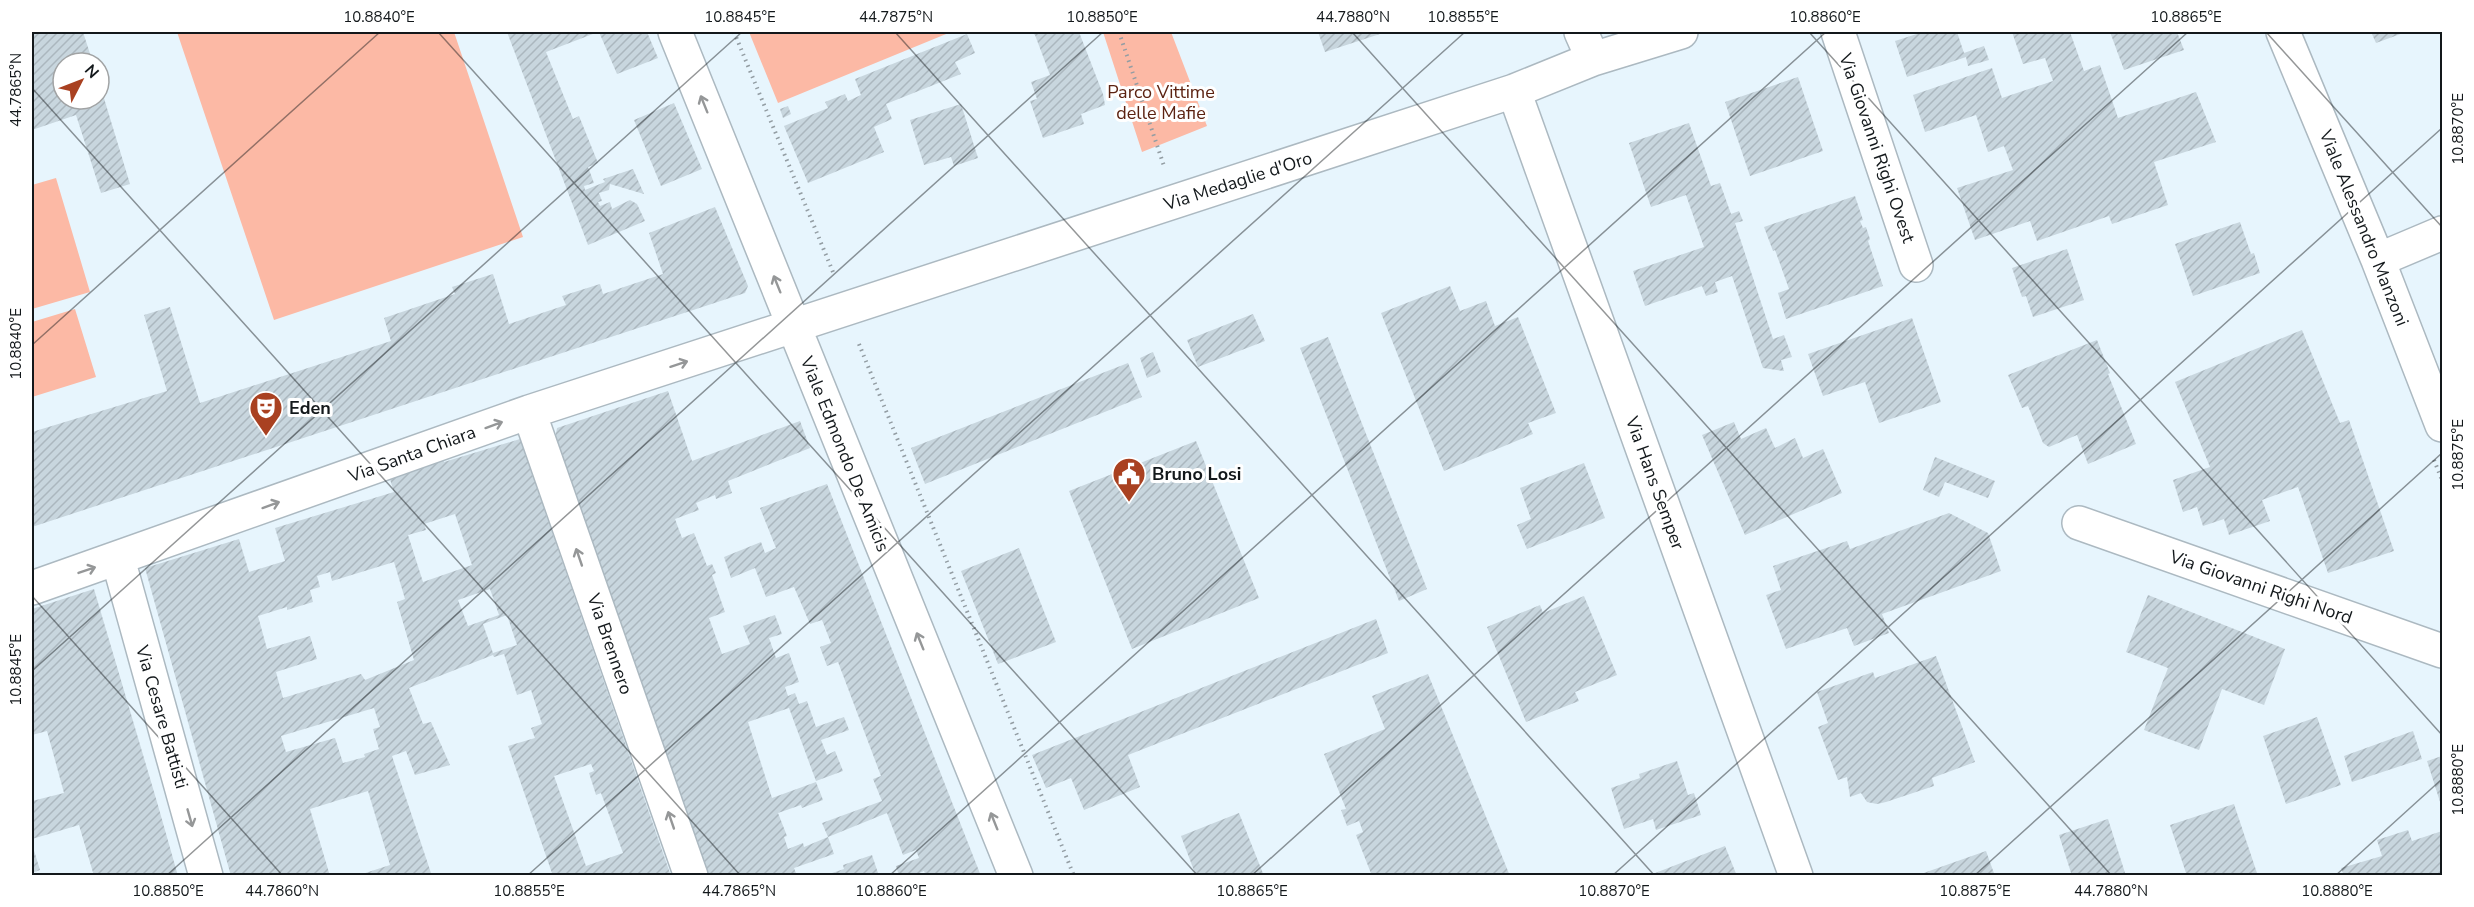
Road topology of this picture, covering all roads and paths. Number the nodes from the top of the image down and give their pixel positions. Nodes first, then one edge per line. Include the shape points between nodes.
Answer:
1 (675, 32) edge
2 (734, 32) edge
3 (1119, 32) edge
4 (1681, 32) edge
5 (1838, 32) edge
6 (2283, 32) edge
7 (1587, 45) edge
8 (1514, 91) junction
9 (1166, 170) dead end
10 (2442, 233) edge
11 (2378, 260) junction
12 (1917, 266) dead end
13 (845, 309) junction
14 (794, 327) junction
15 (529, 412) junction
16 (2442, 425) edge
17 (2079, 523) dead end
18 (118, 560) junction
19 (32, 588) edge
20 (2442, 651) edge
21 (206, 876) edge
22 (691, 876) edge
23 (1016, 876) edge
24 (1074, 876) edge
25 (1796, 876) edge

14 -> 1 street, Viale Edmondo De Amicis
2 - 13 path
3 - 9 path
4 - 7 street, Via Medaglie d'Oro
5 - 12 street, Via Giovanni Righi Ovest
6 - 11 street, Viale Alessandro Manzoni
7 - 8 street, Via Medaglie d'Oro
8 - 13 street, Via Medaglie d'Oro
8 - 25 street, Via Hans Semper
10 - 11 street
11 - 16 street, Viale Alessandro Manzoni
13 - 14 street, Via Medaglie d'Oro
13 - 24 path
15 -> 14 street, Via Santa Chiara
23 -> 14 street, Viale Edmondo De Amicis
18 -> 15 street, Via Santa Chiara
22 -> 15 street, Via Brennero
17 - 20 street, Via Giovanni Righi Nord
19 -> 18 street, Via Santa Chiara
18 -> 21 street, Via Cesare Battisti

